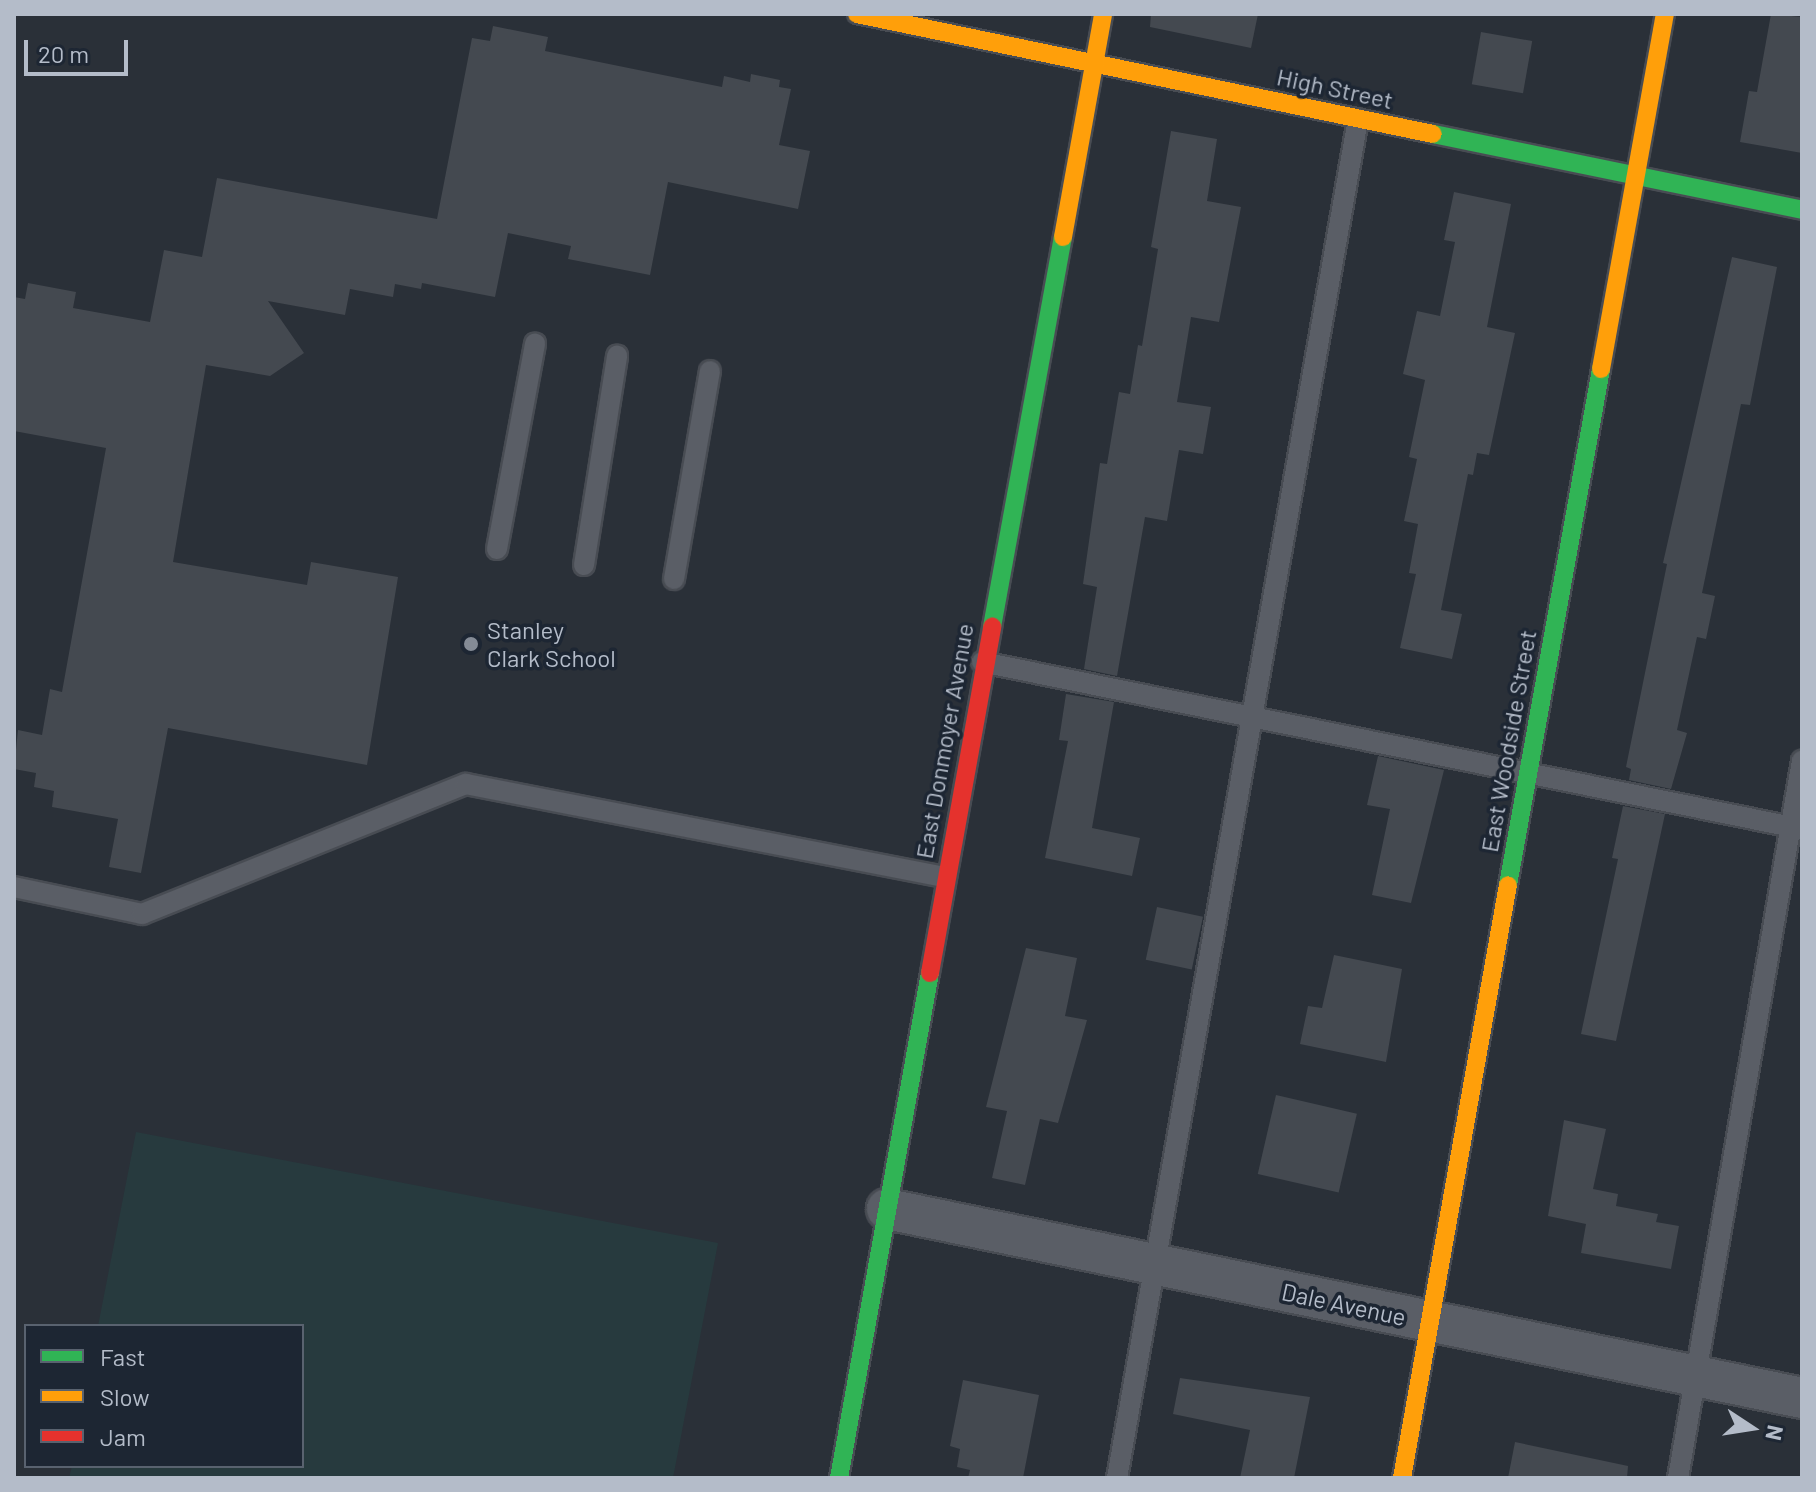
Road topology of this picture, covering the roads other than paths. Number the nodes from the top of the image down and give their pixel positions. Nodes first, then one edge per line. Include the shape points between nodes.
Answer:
1 (857, 14) edge
2 (1103, 14) edge
3 (1665, 14) edge
4 (1095, 61) junction
5 (1358, 119) junction
6 (1636, 173) junction
7 (1802, 210) edge
8 (535, 343) dead end
9 (617, 356) dead end
10 (710, 371) dead end
11 (497, 549) dead end
12 (584, 565) dead end
13 (674, 579) dead end
14 (982, 662) junction
15 (1249, 715) junction
16 (1802, 761) edge
17 (1526, 772) junction
18 (1796, 828) edge
19 (944, 877) junction
20 (14, 887) edge
21 (887, 1209) junction
22 (1156, 1264) junction
23 (1429, 1322) junction
24 (1696, 1376) junction
25 (1802, 1398) edge
26 (839, 1478) edge
27 (1117, 1478) edge
28 (1402, 1478) edge
29 (1678, 1478) edge

1 - 4 street, High Street
2 - 4 street, East Donmoyer Avenue
3 - 6 street, East Woodside Street
4 - 5 street, High Street
4 - 14 street, East Donmoyer Avenue
5 - 6 street, High Street
5 - 15 lane
6 - 7 street, High Street
6 - 17 street, East Woodside Street
8 - 11 lane
9 - 12 lane
10 - 13 lane
14 - 15 lane
14 - 19 street, East Donmoyer Avenue
15 - 17 lane
15 - 22 lane
16 - 18 lane
17 - 18 lane
17 - 23 street, East Woodside Street
18 - 24 lane
19 - 20 lane via 466,784 142,914
19 - 21 street, East Donmoyer Avenue
21 - 22 street, Dale Avenue
21 - 26 street, East Donmoyer Avenue
22 - 23 street, Dale Avenue
22 - 27 lane
23 - 24 street, Dale Avenue
23 - 28 street, East Woodside Street
24 - 25 street, Dale Avenue
24 - 29 lane

